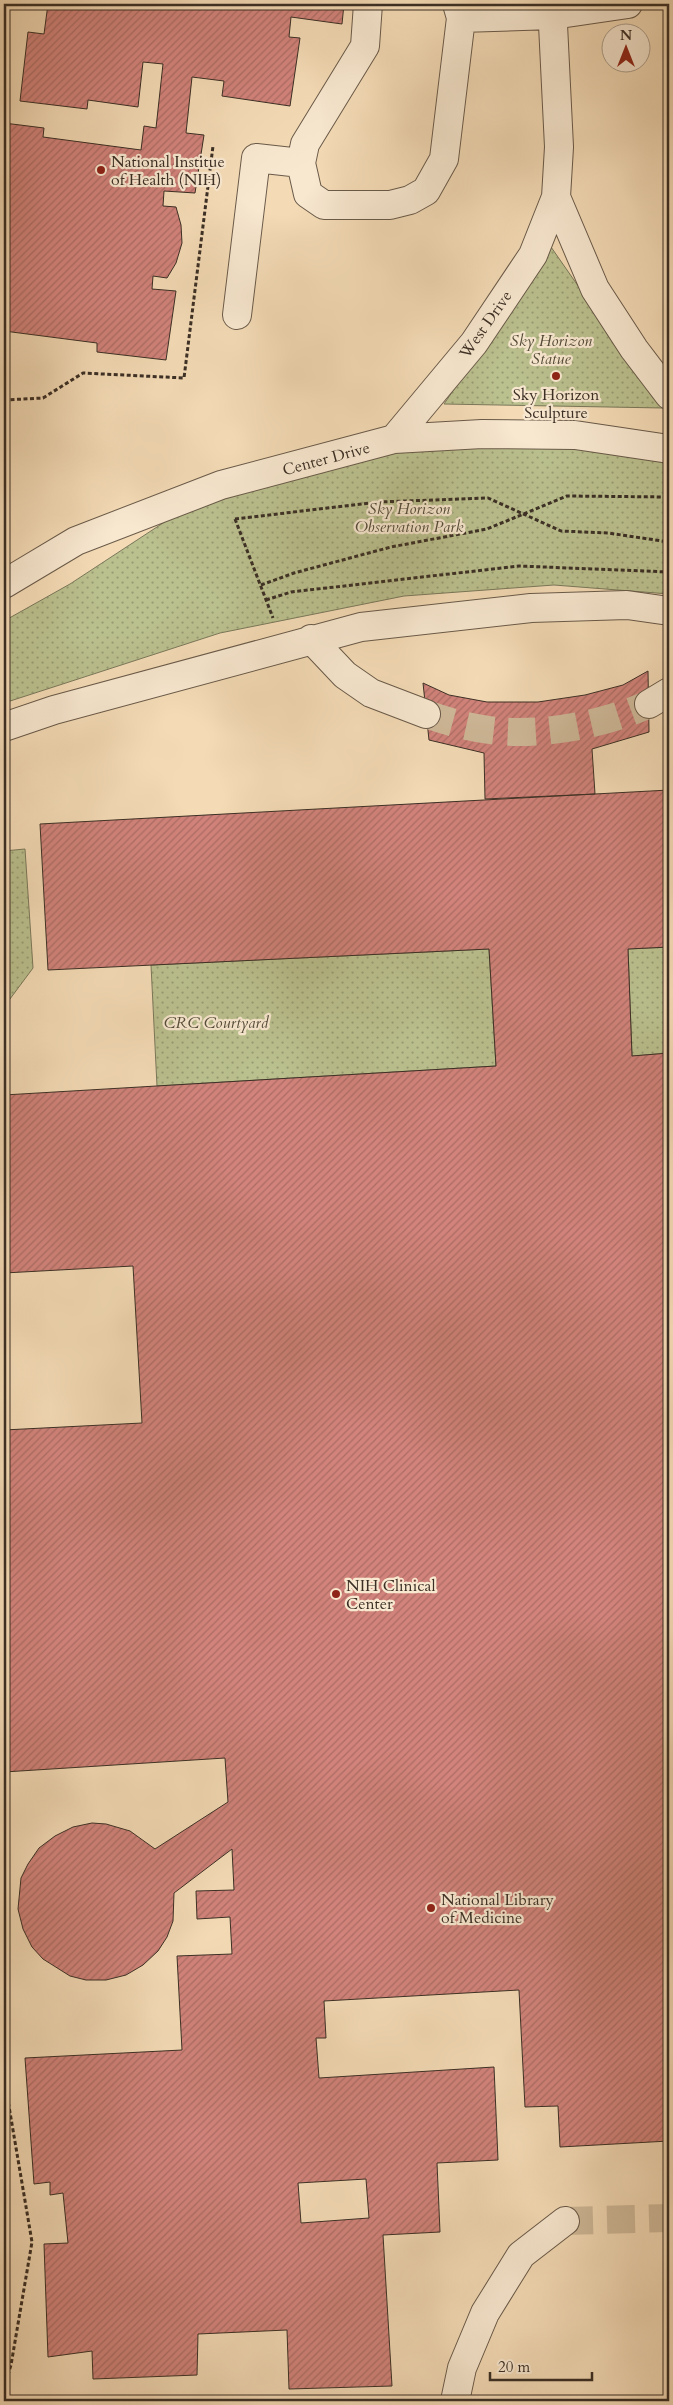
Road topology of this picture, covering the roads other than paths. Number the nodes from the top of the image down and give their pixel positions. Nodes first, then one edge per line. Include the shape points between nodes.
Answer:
1 (368, 4) edge
2 (628, 4) edge
3 (553, 9) edge
4 (459, 11) edge
5 (301, 163) junction
6 (556, 197) junction
7 (237, 315) dead end
8 (669, 395) edge
9 (394, 440) junction
10 (669, 449) edge
11 (4, 584) edge
12 (669, 611) edge
13 (311, 639) junction
14 (426, 714) tunnel mouth
15 (4, 727) edge
16 (565, 2221) tunnel mouth
17 (455, 2401) edge

1 - 5 street via 365,46 305,144
2 - 3 street
3 - 4 street
3 - 6 street, West Drive via 559,147
4 - 5 street via 444,159 426,191 410,200 390,205 324,205 308,194
5 - 7 street via 256,158
6 - 8 street, West Drive via 595,289
6 - 9 street, West Drive via 533,255 479,335
9 - 10 street, Center Drive via 482,434 575,435
9 - 11 street, Center Drive via 222,485 76,541
12 - 13 street via 627,605 531,608 360,627
13 - 14 street via 345,675 371,693
13 - 15 street via 54,710
16 - 17 street via 521,2255 486,2313 462,2368

